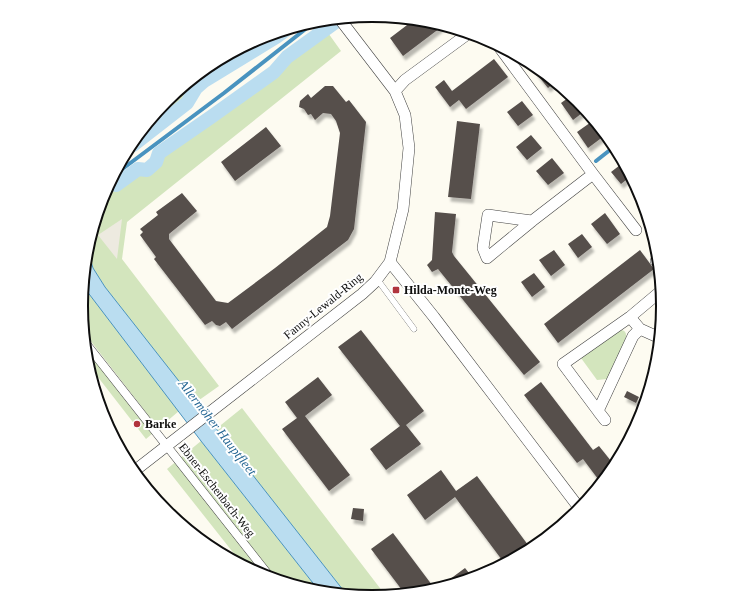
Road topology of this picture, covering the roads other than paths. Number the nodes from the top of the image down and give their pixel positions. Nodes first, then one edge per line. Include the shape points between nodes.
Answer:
1 (343, 24) edge
2 (463, 37) edge
3 (505, 55) edge
4 (395, 91) junction
5 (593, 174) junction
6 (532, 221) junction
7 (636, 230) dead end
8 (390, 262) junction
9 (377, 279) junction
10 (655, 296) edge
11 (630, 317) junction
12 (414, 328) dead end
13 (640, 329) junction
14 (654, 335) edge
15 (91, 350) edge
16 (610, 386) junction
17 (587, 396) junction
18 (598, 410) junction
19 (605, 420) dead end
20 (167, 446) junction
21 (139, 468) edge
22 (576, 504) edge
23 (263, 568) edge

1 - 4 street, Fanny-Lewald-Ring
2 - 4 street via 405,80
3 - 5 street
4 - 8 street, Fanny-Lewald-Ring via 405,114 409,148 403,209
5 - 6 street
5 - 7 street
6 - 6 street via 498,248 487,258 483,248 488,215
8 - 9 street, Fanny-Lewald-Ring
8 - 22 street
9 - 12 lane
9 - 20 street, Fanny-Lewald-Ring via 362,294
10 - 11 street
11 - 13 street
11 - 17 street via 563,364
13 - 14 street
13 - 16 street via 634,336
15 - 20 street, Ebner-Eschenbach-Weg
16 - 17 street
16 - 18 street
17 - 18 street
18 - 19 street
20 - 21 street, Fanny-Lewald-Ring
20 - 23 street, Ebner-Eschenbach-Weg

